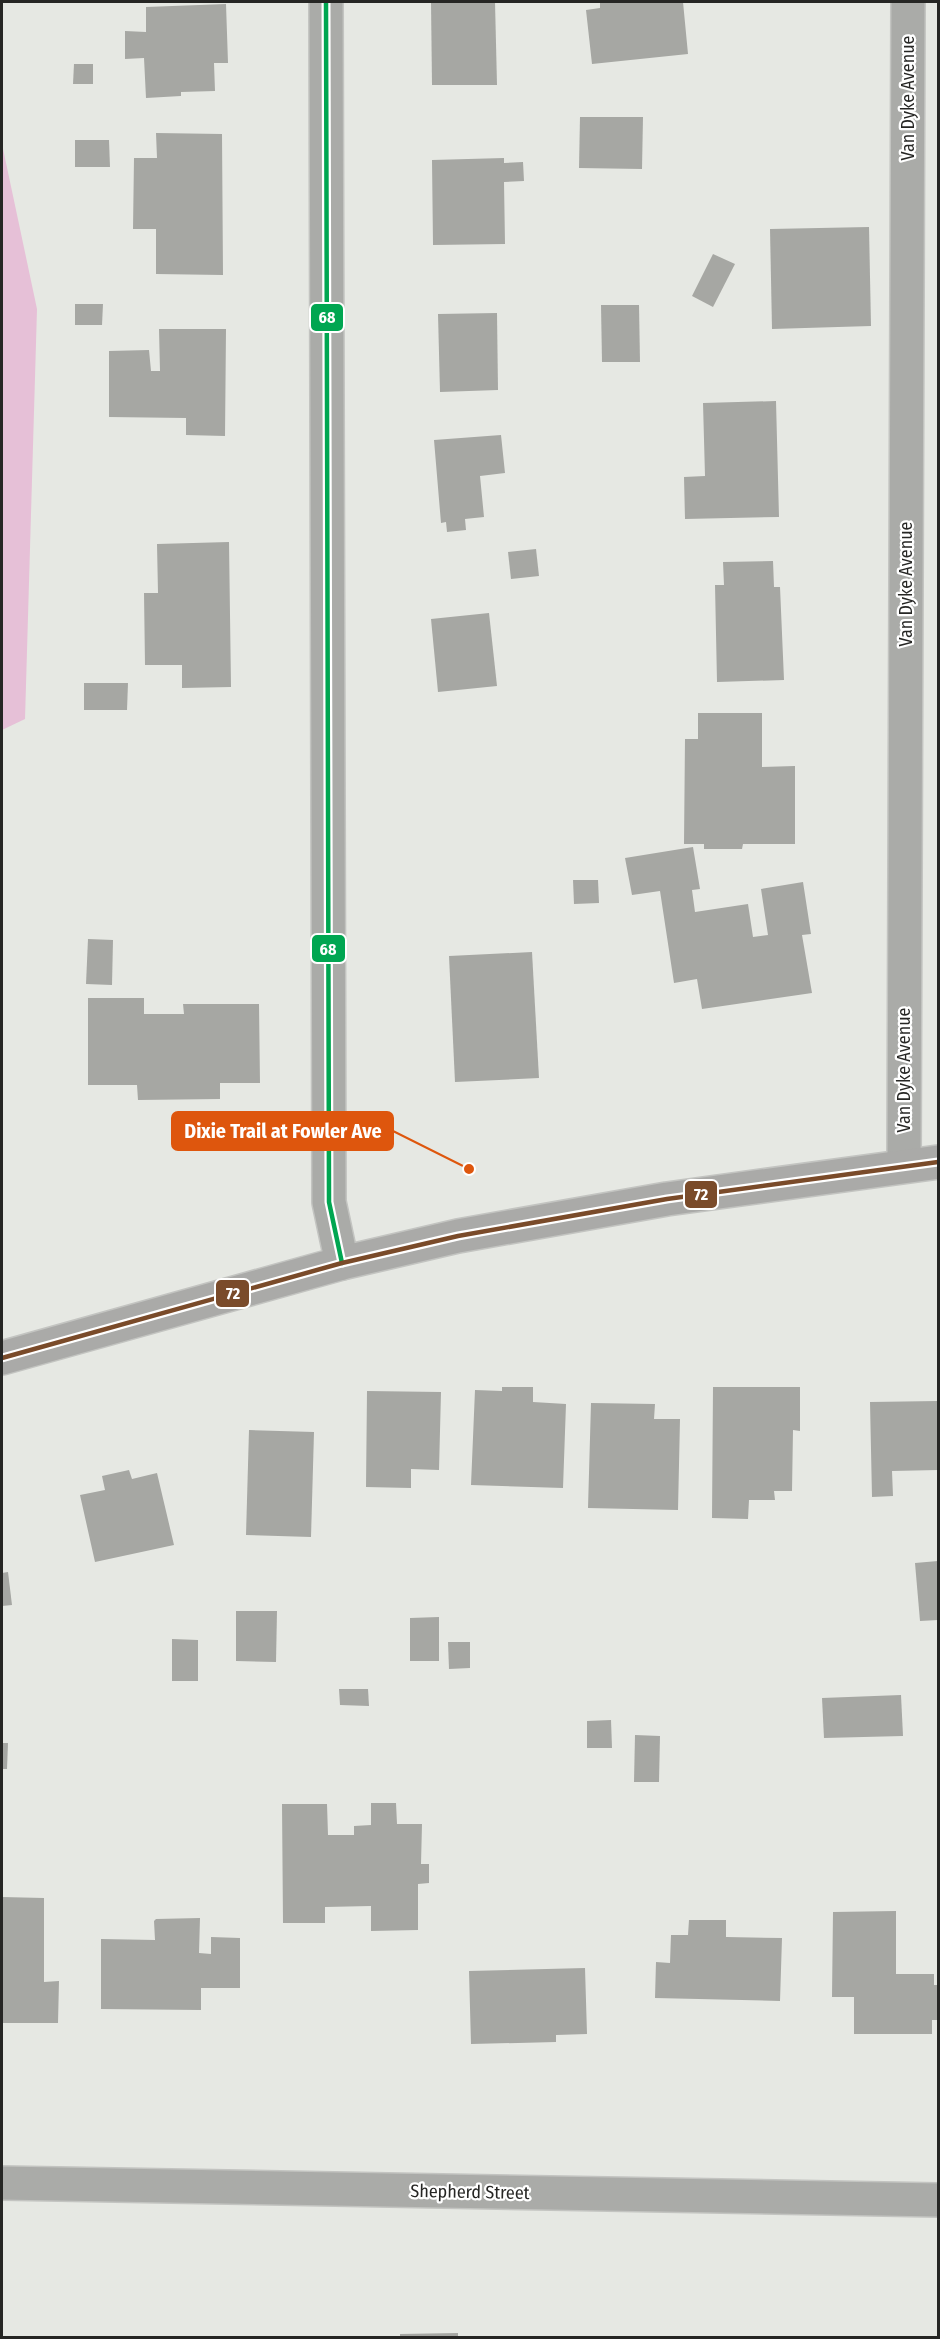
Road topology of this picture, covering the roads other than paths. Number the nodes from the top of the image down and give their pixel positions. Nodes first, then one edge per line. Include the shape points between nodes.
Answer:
1 (326, 2) edge
2 (908, 2) edge
3 (939, 1162) edge
4 (904, 1166) junction
5 (342, 1263) junction
6 (2, 1358) edge
7 (2, 2183) edge
8 (939, 2200) edge

1 - 5 street via 329,1202
2 - 4 street, Van Dyke Avenue
3 - 4 main road
4 - 5 main road via 655,1201 458,1236
5 - 6 main road
7 - 8 street, Shepherd Street

